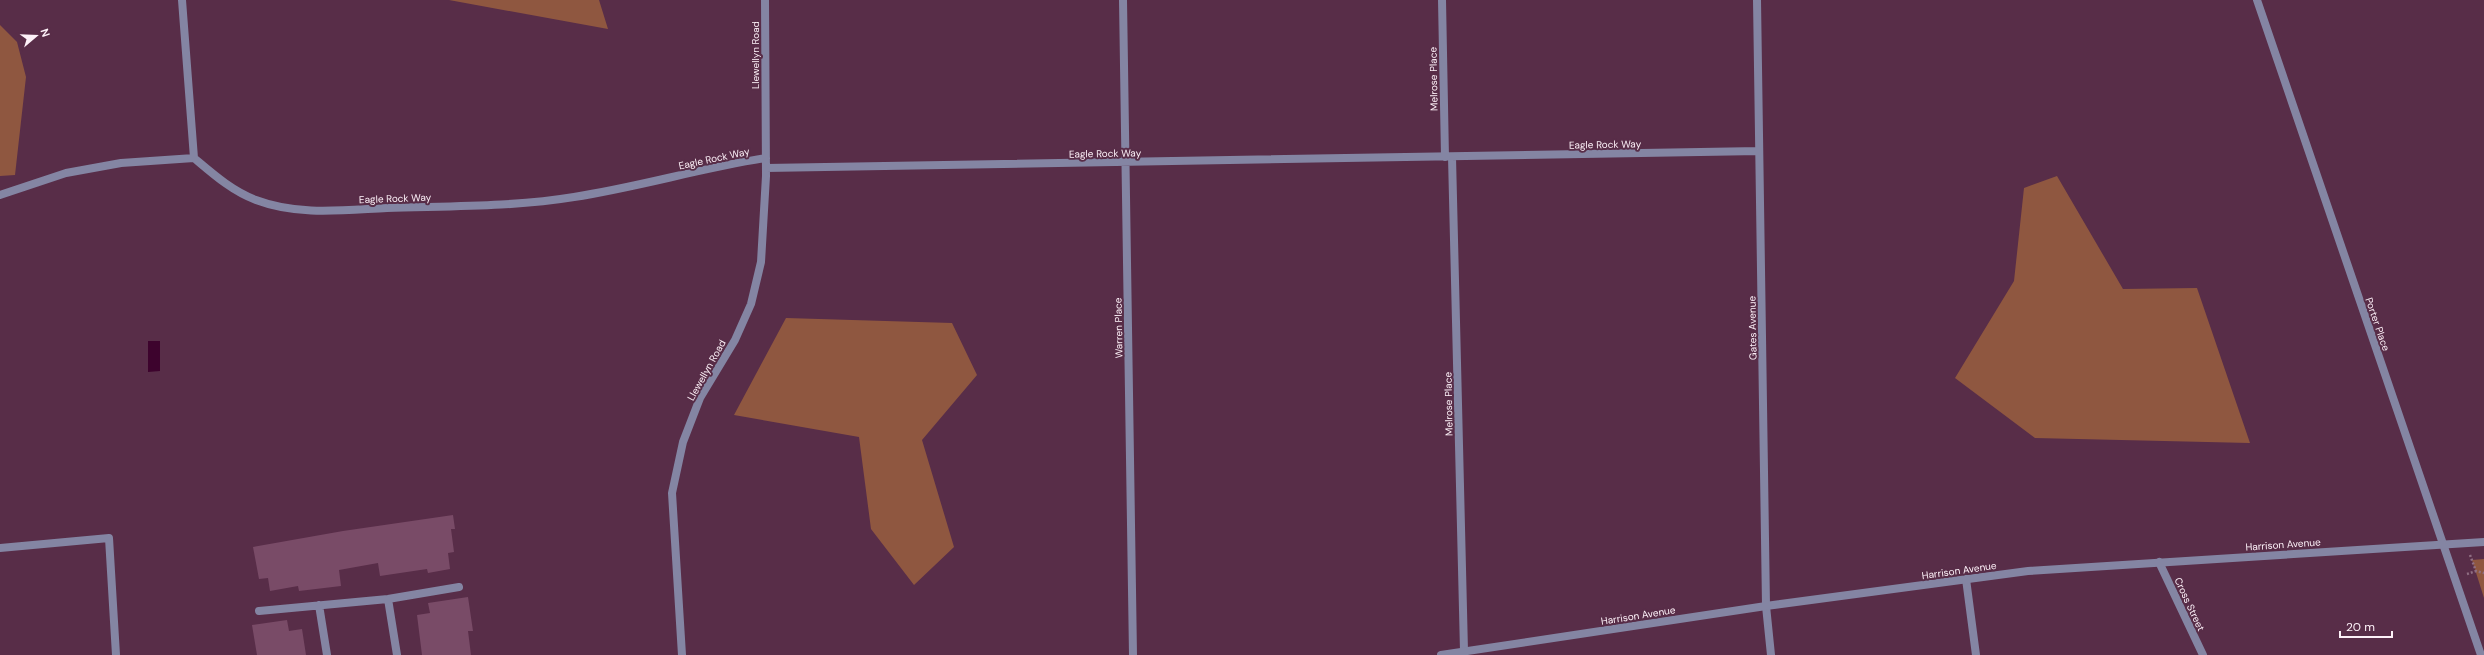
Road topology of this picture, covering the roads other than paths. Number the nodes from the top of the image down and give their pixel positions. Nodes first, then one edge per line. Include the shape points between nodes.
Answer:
1 (182, 0) edge
2 (765, 0) edge
3 (1123, 0) edge
4 (1442, 0) edge
5 (1757, 0) edge
6 (2257, 0) edge
7 (1759, 151) junction
8 (1449, 157) junction
9 (194, 158) junction
10 (766, 158) junction
11 (1126, 162) junction
12 (766, 168) junction
13 (0, 195) edge
14 (2484, 542) edge
15 (2443, 544) junction
16 (0, 548) edge
17 (2159, 562) junction
18 (1966, 580) junction
19 (459, 587) dead end
20 (388, 599) junction
21 (319, 605) junction
22 (1766, 606) junction
23 (259, 611) dead end
24 (1464, 652) junction
25 (1485, 652) edge
26 (116, 655) edge
27 (327, 655) edge
28 (397, 655) edge
29 (682, 655) edge
30 (1133, 655) edge
31 (1441, 655) edge
32 (1771, 655) edge
33 (1976, 655) edge
34 (2203, 655) edge
35 (2481, 655) edge

1 - 9 street
2 - 10 street, Llewellyn Road
3 - 11 street, Warren Place
4 - 8 street, Melrose Place
5 - 7 street, Gates Avenue
6 - 15 street, Porter Place
7 - 8 street, Eagle Rock Way
7 - 22 street, Gates Avenue
8 - 11 street, Eagle Rock Way
8 - 24 street, Melrose Place
9 - 10 street, Eagle Rock Way via 221,182 256,200 306,212 480,205 572,198 632,187 723,164
9 - 13 street via 121,163 66,173
10 - 12 street, Llewellyn Road
11 - 12 street, Eagle Rock Way
11 - 30 street, Warren Place
12 - 29 street, Llewellyn Road via 761,262 751,304 735,340 700,398 683,442 672,493
14 - 15 street, Harrison Avenue
15 - 17 street, Harrison Avenue
15 - 35 street, Porter Place
16 - 26 street via 109,538
17 - 18 street, Harrison Avenue via 2028,571
17 - 34 street, Cross Street
18 - 22 street, Harrison Avenue
18 - 33 street
19 - 20 street
20 - 21 street
20 - 28 street
21 - 23 street
21 - 27 street
22 - 25 street, Harrison Avenue
22 - 32 street, Gates Avenue
24 - 25 street, Harrison Avenue
24 - 31 street, Harrison Avenue

